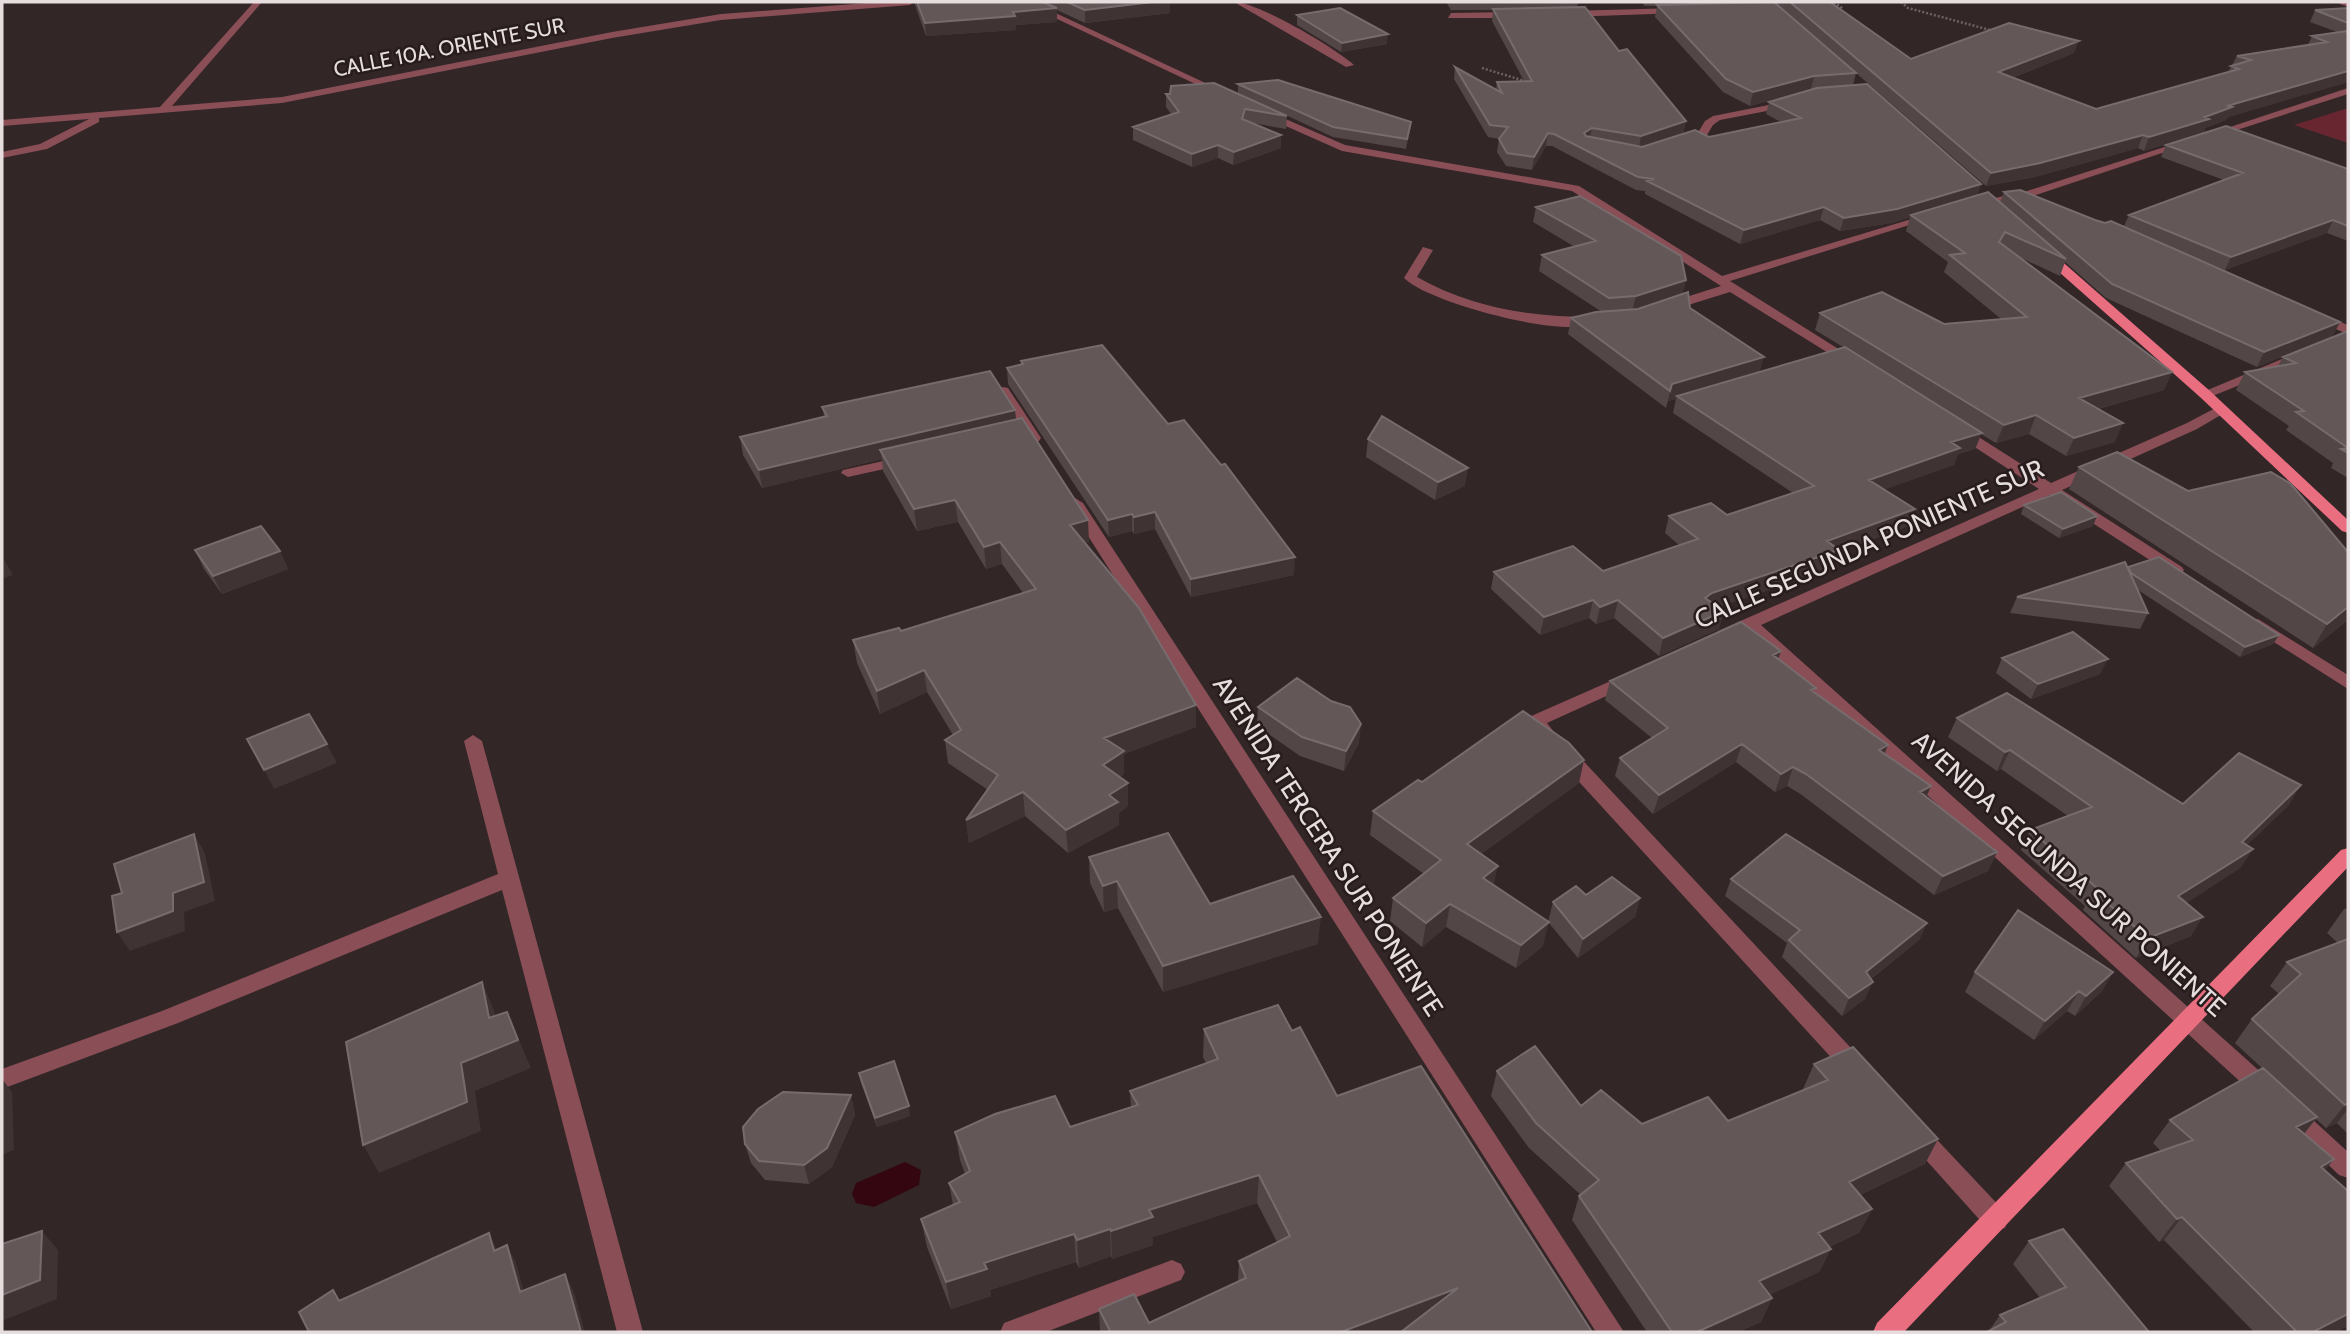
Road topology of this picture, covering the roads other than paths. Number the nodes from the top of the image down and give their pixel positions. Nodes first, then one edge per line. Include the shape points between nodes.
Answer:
1 (258, 2) edge
2 (910, 2) edge
3 (1025, 2) edge
4 (1238, 2) edge
5 (1578, 2) edge
6 (2343, 2) edge
7 (869, 3) edge
8 (2348, 4) edge
9 (1694, 11) edge
10 (1588, 13) junction
11 (1560, 14) edge
12 (1533, 15) edge
13 (1451, 16) dead end
14 (1595, 24) edge
15 (1349, 65) dead end
16 (2348, 91) edge
17 (1798, 100) edge
18 (1240, 101) edge
19 (1253, 107) edge
20 (162, 111) junction
21 (102, 117) junction
22 (2, 123) edge
23 (2225, 131) junction
24 (2250, 140) edge
25 (1665, 147) edge
26 (2, 155) edge
27 (2029, 194) junction
28 (1984, 197) junction
29 (2041, 200) edge
30 (1959, 209) edge
31 (1996, 210) edge
32 (1945, 213) edge
33 (2037, 247) edge
34 (1427, 250) dead end
35 (1726, 283) junction
36 (2297, 309) edge
37 (1659, 310) edge
38 (1603, 321) edge
39 (2348, 330) edge
40 (2312, 351) edge
41 (1840, 356) junction
42 (1814, 364) edge
43 (1863, 370) edge
44 (1001, 387) edge
45 (2205, 394) junction
46 (2221, 409) junction
47 (1946, 422) edge
48 (1044, 454) edge
49 (925, 455) edge
50 (848, 473) dead end
51 (2052, 488) junction
52 (1066, 489) edge
53 (2348, 528) edge
54 (2189, 578) edge
55 (2246, 616) edge
56 (1750, 624) junction
57 (1712, 641) edge
58 (1649, 669) edge
59 (2348, 684) edge
60 (473, 741) dead end
61 (2348, 855) edge
62 (510, 878) junction
63 (2190, 1020) junction
64 (2, 1079) edge
65 (1874, 1087) edge
66 (1902, 1118) edge
67 (2348, 1167) edge
68 (1996, 1220) junction
69 (1172, 1272) dead end
70 (630, 1332) edge
71 (1013, 1332) edge
72 (1611, 1332) edge
73 (1886, 1332) edge

1 - 20 street
2 - 7 street, CALLE 10A. ORIENTE SUR
3 - 18 street
4 - 15 street
5 - 10 street
6 - 8 street
7 - 20 street, CALLE 10A. ORIENTE SUR via 721,17 282,100
9 - 10 street
10 - 11 street
10 - 14 street
12 - 13 street
16 - 23 street
17 - 25 street via 1717,118 1703,133
19 - 35 street via 1342,148 1575,188
20 - 21 street, CALLE 10A. ORIENTE SUR
21 - 22 street, CALLE 10A. ORIENTE SUR
21 - 26 street via 43,147
23 - 24 street
23 - 27 street
27 - 28 street
27 - 29 street
28 - 30 street
28 - 31 main road
32 - 35 street
33 - 45 main road
34 - 38 street via 1410,278 1431,292 1521,317
35 - 37 street
35 - 41 street
36 - 39 street
40 - 45 street
41 - 42 street
41 - 43 street
44 - 48 street via 1022,432
45 - 46 main road
46 - 51 street, CALLE SEGUNDA PONIENTE SUR
46 - 53 main road
47 - 51 street
49 - 50 street
51 - 54 street
51 - 56 street, CALLE SEGUNDA PONIENTE SUR
52 - 72 street, AVENIDA TERCERA SUR PONIENTE
55 - 59 street
56 - 57 street, CALLE SEGUNDA PONIENTE SUR
56 - 63 street, AVENIDA SEGUNDA SUR PONIENTE
58 - 65 street via 1535,721
60 - 62 street
61 - 63 main road
62 - 64 street via 170,1017
62 - 70 street
63 - 67 street, AVENIDA SEGUNDA SUR PONIENTE
63 - 68 main road
66 - 68 street
68 - 73 main road
69 - 71 street

